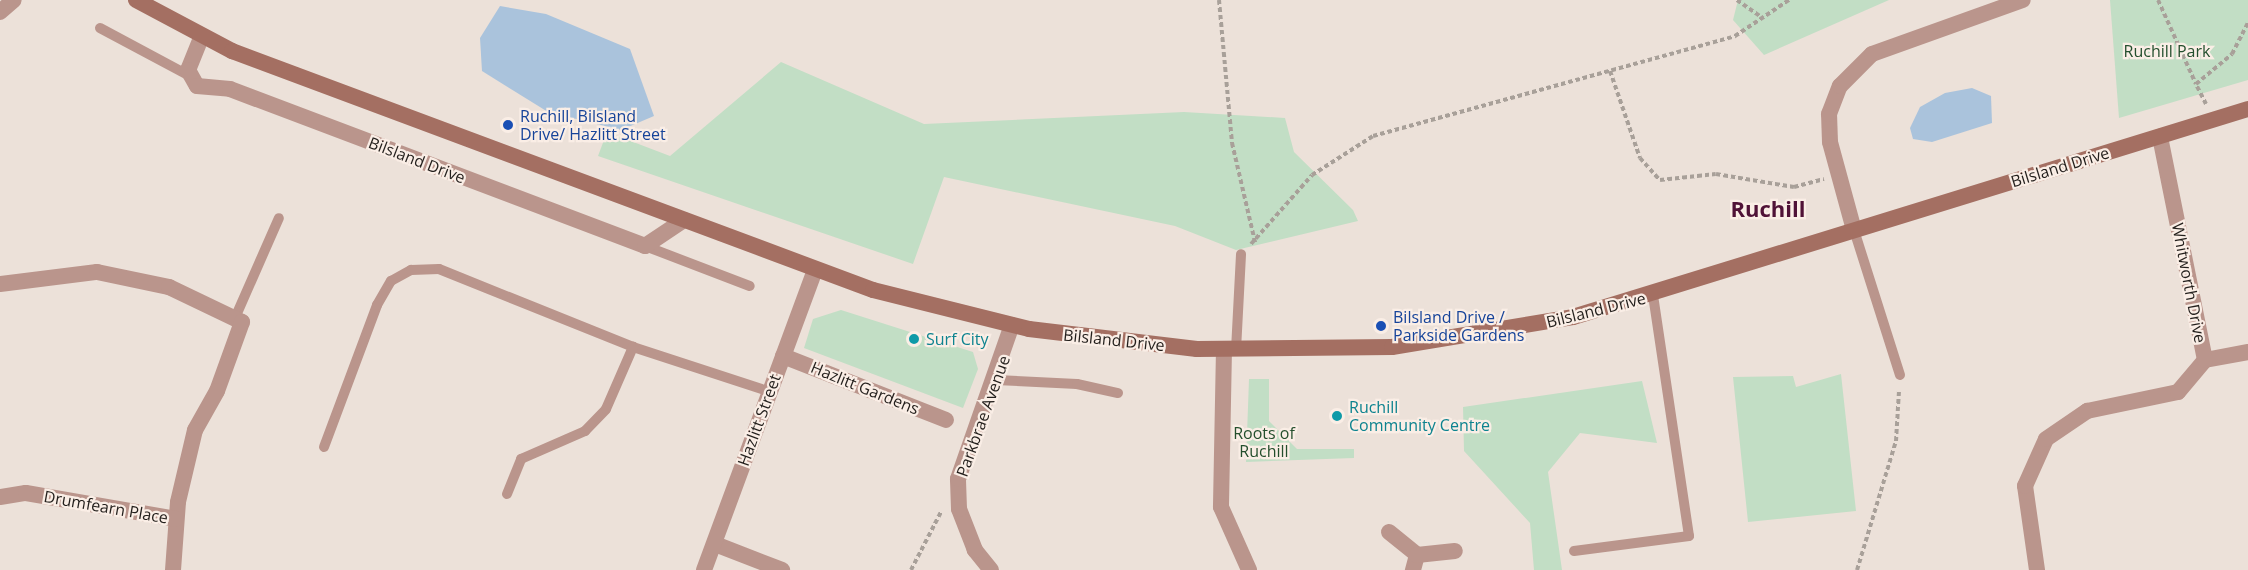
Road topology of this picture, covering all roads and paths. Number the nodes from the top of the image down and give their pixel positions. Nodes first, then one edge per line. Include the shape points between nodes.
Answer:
1 (14, 0) edge
2 (1219, 0) edge
3 (1737, 0) edge
4 (1789, 0) edge
5 (2023, 0) edge
6 (2158, 0) edge
7 (144, 2) edge
8 (0, 12) edge
9 (1763, 18) junction
10 (2248, 23) edge
11 (100, 28) dead end
12 (201, 38) junction
13 (1610, 71) junction
14 (188, 75) junction
15 (2196, 84) junction
16 (2248, 109) edge
17 (2220, 118) junction
18 (2160, 136) junction
19 (1839, 175) junction
20 (279, 218) dead end
21 (684, 220) junction
22 (1854, 230) junction
23 (1255, 240) junction
24 (645, 246) junction
25 (1255, 250) dead end
26 (1241, 254) joint
27 (815, 270) junction
28 (0, 284) edge
29 (750, 286) dead end
30 (1653, 295) junction
31 (235, 318) junction
32 (1012, 325) junction
33 (633, 347) junction
34 (1230, 350) junction
35 (2248, 352) edge
36 (783, 356) junction
37 (2205, 360) junction
38 (1900, 375) joint
39 (996, 380) junction
40 (768, 391) junction
41 (1118, 393) dead end
42 (946, 420) dead end
43 (324, 447) dead end
44 (958, 479) junction
45 (507, 494) dead end
46 (0, 498) edge
47 (176, 519) junction
48 (1389, 532) dead end
49 (715, 544) junction
50 (1455, 551) dead end
51 (1574, 551) dead end
52 (1415, 563) edge
53 (173, 570) edge
54 (704, 570) edge
55 (782, 570) edge
56 (911, 570) edge
57 (991, 570) edge
58 (1249, 570) edge
59 (1857, 570) edge
60 (2037, 570) edge

1 - 8 street
2 - 23 path via 1232,143
3 - 9 path
4 - 9 path
5 - 19 street via 1872,54 1840,86 1829,114
6 - 15 path
7 - 12 main road, Bilsland Drive
9 - 13 path via 1735,36
10 - 15 path via 2232,54
11 - 14 lane
12 - 14 street
12 - 21 main road, Bilsland Drive
13 - 19 path via 1640,158 1660,180 1716,174 1794,187
13 - 23 path via 1373,136 1312,175
14 - 24 street, Bilsland Drive via 196,86 230,89
15 - 17 path via 2198,96
16 - 17 main road, Bilsland Drive
17 - 18 main road, Bilsland Drive
18 - 22 main road, Bilsland Drive
18 - 37 street, Whitworth Drive
19 - 22 street
20 - 31 lane
21 - 24 street
21 - 27 main road, Bilsland Drive
22 - 30 main road, Bilsland Drive
22 - 38 lane
23 - 25 path
23 - 26 path
24 - 29 lane
26 - 34 lane
27 - 32 main road, Bilsland Drive via 906,300
27 - 36 street, Hazlitt Street
28 - 31 street via 97,273 169,287
30 - 34 main road, Bilsland Drive via 1573,317 1428,343
30 - 51 lane via 1689,536
31 - 47 street via 242,322 217,391 195,430
32 - 34 main road, Bilsland Drive via 1107,341
32 - 39 street, Parkbrae Avenue
33 - 40 lane
33 - 43 lane via 439,269 411,270 391,281 377,305
33 - 45 lane via 606,409 585,431 520,459
34 - 58 street via 1221,507
35 - 37 street
36 - 40 street, Hazlitt Street
36 - 42 street, Hazlitt Gardens
37 - 60 street, Whitworth Drive via 2178,392 2087,411 2046,439 2025,486
38 - 59 path via 1896,441
39 - 41 lane via 1077,384
39 - 44 street, Parkbrae Avenue
40 - 49 street, Hazlitt Street
44 - 56 path
44 - 57 street, Parkbrae Avenue via 959,509 975,550
46 - 47 street, Drumfearn Place via 26,493
47 - 53 street
48 - 52 street
49 - 54 street, Hazlitt Street
49 - 55 street
50 - 52 street

